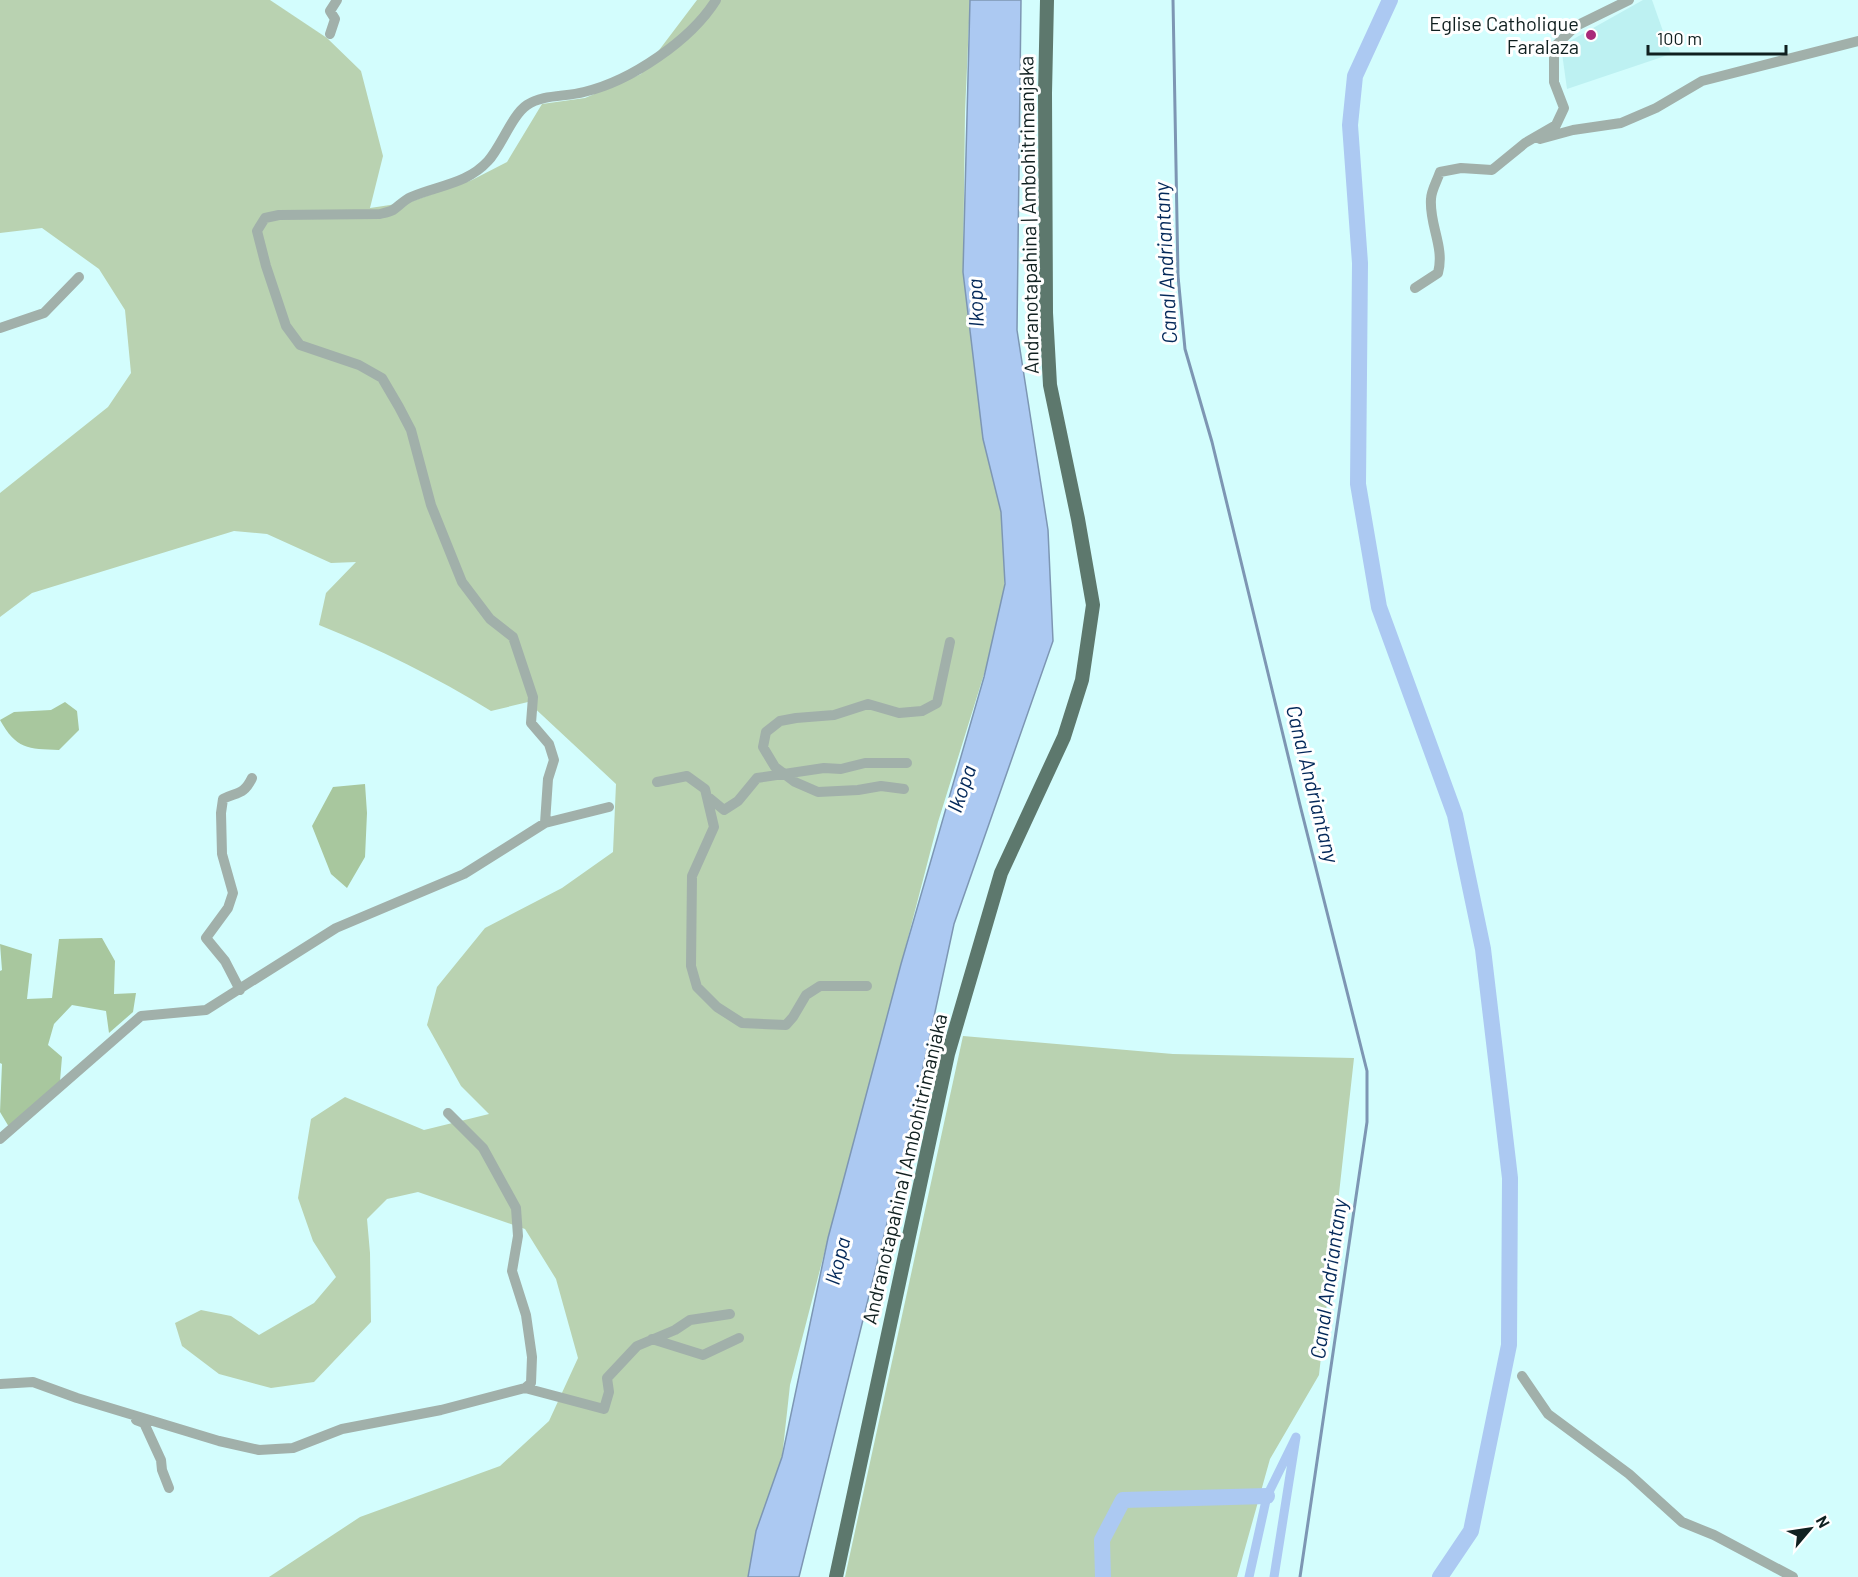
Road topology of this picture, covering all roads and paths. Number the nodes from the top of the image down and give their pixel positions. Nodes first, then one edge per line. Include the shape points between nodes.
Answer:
1 (337, 0) edge
2 (716, 0) edge
3 (1047, 0) edge
4 (1629, 0) edge
5 (330, 34) dead end
6 (1858, 41) edge
7 (1525, 143) junction
8 (79, 278) dead end
9 (1415, 288) dead end
10 (0, 328) edge
11 (951, 642) dead end
12 (907, 763) dead end
13 (784, 774) junction
14 (252, 778) dead end
15 (657, 782) dead end
16 (904, 789) dead end
17 (706, 796) junction
18 (609, 807) dead end
19 (546, 823) junction
20 (867, 986) dead end
21 (240, 990) junction
22 (448, 1113) dead end
23 (0, 1139) edge
24 (730, 1314) dead end
25 (739, 1338) dead end
26 (651, 1339) junction
27 (1522, 1376) dead end
28 (0, 1384) edge
29 (525, 1388) junction
30 (169, 1488) dead end
31 (1779, 1573) edge
32 (836, 1577) edge
33 (1793, 1577) edge

1 - 5 street via 330,10 335,19
2 - 19 street via 708,14 682,38 640,69 585,92 526,105 490,160 473,175 410,197 380,214 279,215 265,218 257,231 286,326 300,345 359,365 382,378 411,430 431,505 462,582 490,619 513,638 533,697 531,723 549,744 554,760 548,779
3 - 32 main road, Andranotapahina | Ambohitrimanjaka via 1046,302 1050,385 1093,605 1082,680 1064,737 1001,873 948,1054
4 - 7 street via 1576,26 1554,47 1554,82 1564,108 1556,125
6 - 7 street via 1702,81 1621,123
7 - 9 street via 1492,170 1461,168 1440,172 1431,198 1442,261 1438,273
8 - 10 street via 44,313
11 - 13 street via 937,703 921,711 899,713 868,704 834,715 780,721 766,732 763,747
12 - 13 street
13 - 16 street via 818,792 881,786
13 - 17 street via 757,778 738,801 724,810
14 - 21 street via 236,796 223,799 222,854 233,893 228,908 206,938 225,961
15 - 17 street via 687,776 705,789
17 - 20 street via 714,827 692,876 691,966 697,987 717,1007 742,1023 786,1025 806,995 820,986
18 - 19 street
19 - 21 street via 464,874 336,928
21 - 23 street via 206,1010 141,1016
22 - 29 street via 483,1148 516,1209 518,1236 512,1271 526,1315 532,1357 531,1383
24 - 26 street via 690,1320
25 - 26 street via 703,1355
26 - 29 street via 637,1346 607,1378 609,1392 604,1409
27 - 31 street via 1548,1414 1629,1474 1682,1522 1714,1535
28 - 29 street via 33,1382 259,1450 293,1448 342,1429 441,1410
28 - 30 street via 44,1388 144,1423
31 - 33 street

